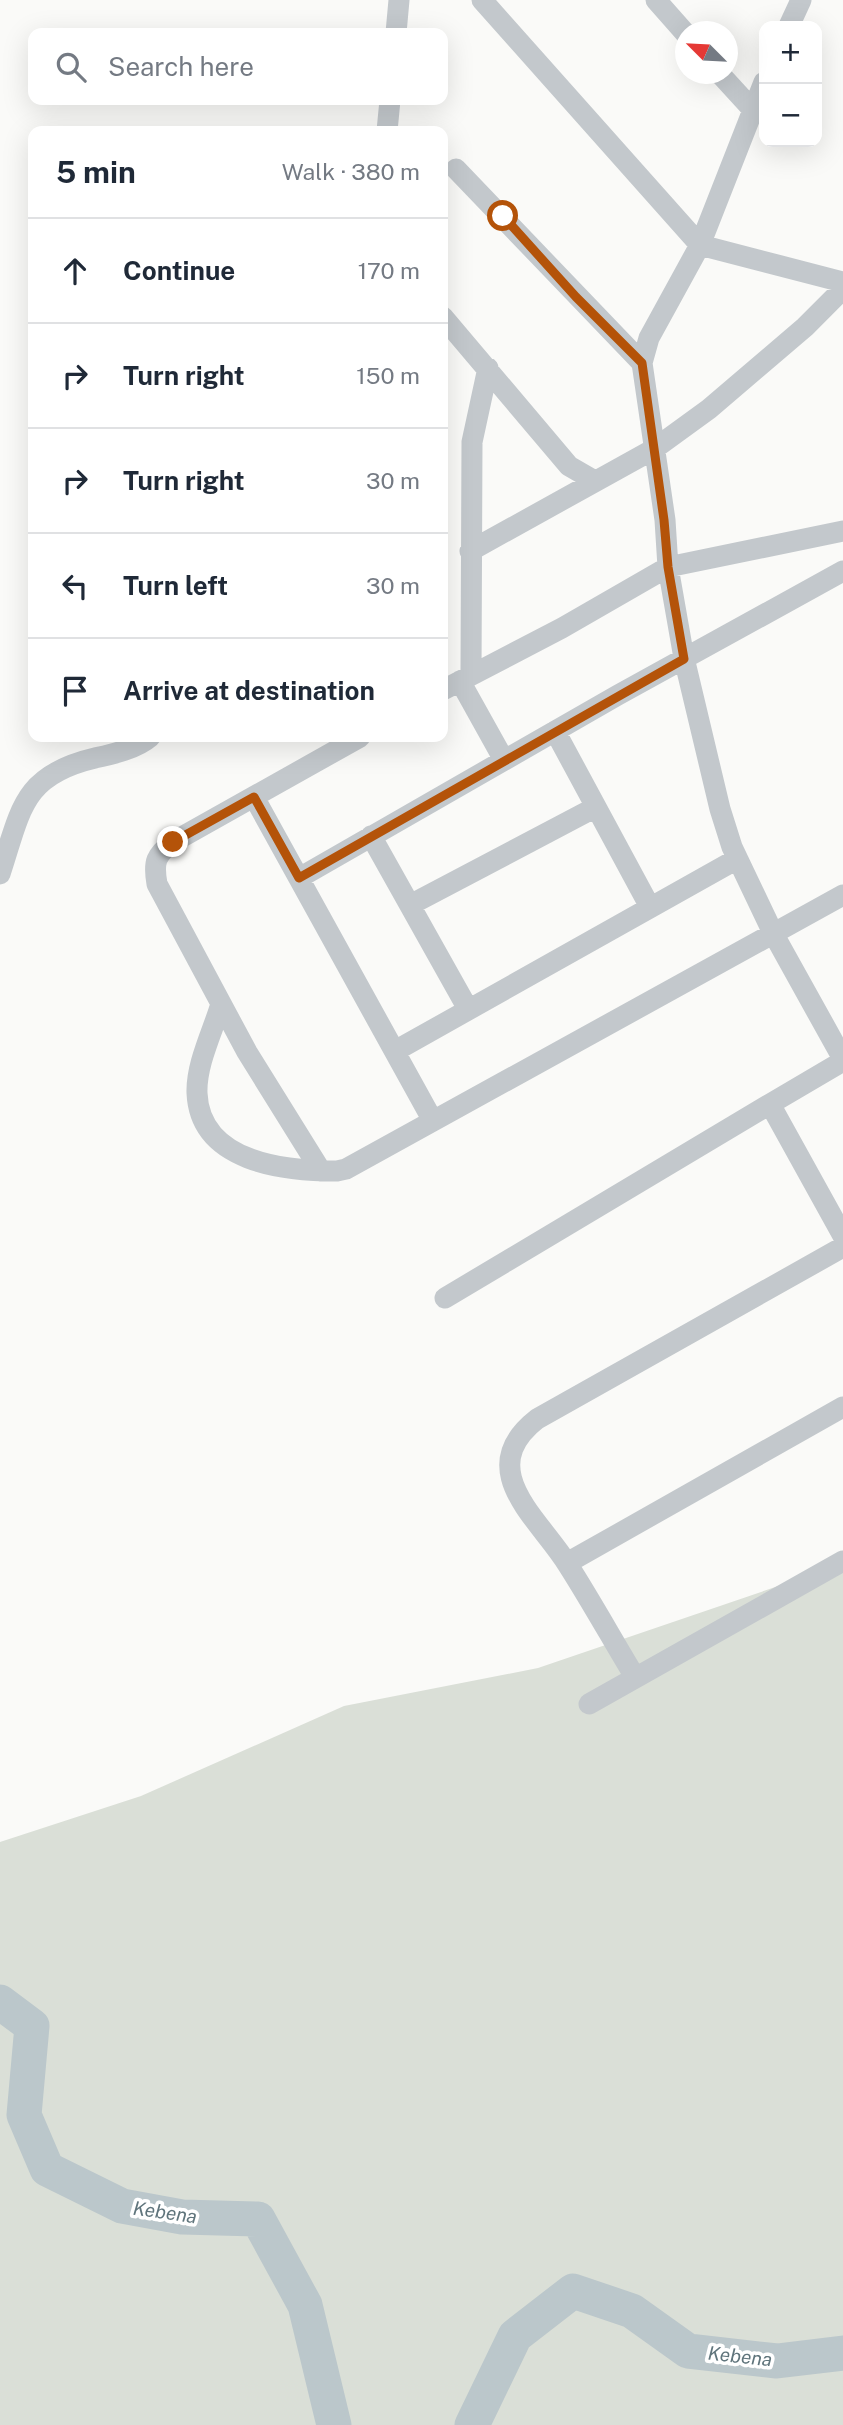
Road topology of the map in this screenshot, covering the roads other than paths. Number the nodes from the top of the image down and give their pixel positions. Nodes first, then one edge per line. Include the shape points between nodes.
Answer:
1 (399, 0) edge
2 (482, 0) edge
3 (656, 0) edge
4 (801, 0) edge
5 (791, 21) edge
6 (675, 22) edge
7 (396, 28) edge
8 (729, 84) edge
9 (763, 84) edge
10 (390, 105) edge
11 (752, 109) junction
12 (387, 126) edge
13 (456, 169) dead end
14 (699, 245) junction
15 (843, 282) edge
16 (843, 289) edge
17 (448, 323) edge
18 (642, 363) junction
19 (488, 368) junction
20 (654, 449) junction
21 (595, 481) junction
22 (843, 531) edge
23 (471, 551) junction
24 (668, 567) junction
25 (843, 571) edge
26 (684, 659) junction
27 (458, 682) edge
28 (555, 731) junction
29 (139, 742) edge
30 (349, 742) edge
31 (504, 760) junction
32 (254, 797) junction
33 (596, 807) junction
34 (371, 836) junction
35 (737, 859) junction
36 (0, 874) edge
37 (299, 878) junction
38 (843, 895) edge
39 (410, 905) junction
40 (650, 907) junction
41 (773, 933) junction
42 (221, 1004) junction
43 (468, 1009) junction
44 (395, 1051) junction
45 (843, 1060) edge
46 (770, 1104) junction
47 (433, 1121) junction
48 (321, 1171) junction
49 (843, 1236) edge
50 (843, 1247) edge
51 (445, 1298) dead end
52 (843, 1407) edge
53 (843, 1561) edge
54 (567, 1563) junction
55 (635, 1676) junction
56 (590, 1704) dead end

1 - 7 street
2 - 14 street
3 - 6 street
4 - 5 street
8 - 11 street
9 - 11 street
10 - 12 street
11 - 14 street
13 - 18 street
14 - 15 street
14 - 18 street via 649,338
16 - 20 street via 709,409
17 - 19 street
18 - 20 street
19 - 21 street via 569,466
19 - 23 street via 472,442
20 - 21 street
20 - 24 street
21 - 23 street
22 - 24 street
23 - 27 street
24 - 26 street
24 - 27 street
25 - 26 street
26 - 28 street
26 - 35 street via 720,809
27 - 31 street
28 - 31 street
28 - 33 street
29 - 36 street via 49,774 32,790
30 - 32 street
31 - 34 street
32 - 37 street
32 - 42 street via 173,842 155,860 157,884
33 - 39 street
33 - 40 street
34 - 37 street
34 - 39 street
35 - 40 street
35 - 41 street
37 - 44 street
38 - 41 street
39 - 43 street
40 - 43 street
41 - 45 street
41 - 47 street
42 - 48 street
42 - 48 street via 197,1093 204,1122 216,1140 239,1156
43 - 44 street
44 - 47 street
45 - 46 street
46 - 49 street
46 - 51 street
47 - 48 street via 346,1169
50 - 54 street via 523,1430 512,1447 510,1470 518,1496
52 - 54 street
53 - 55 street
54 - 55 street
55 - 56 street

